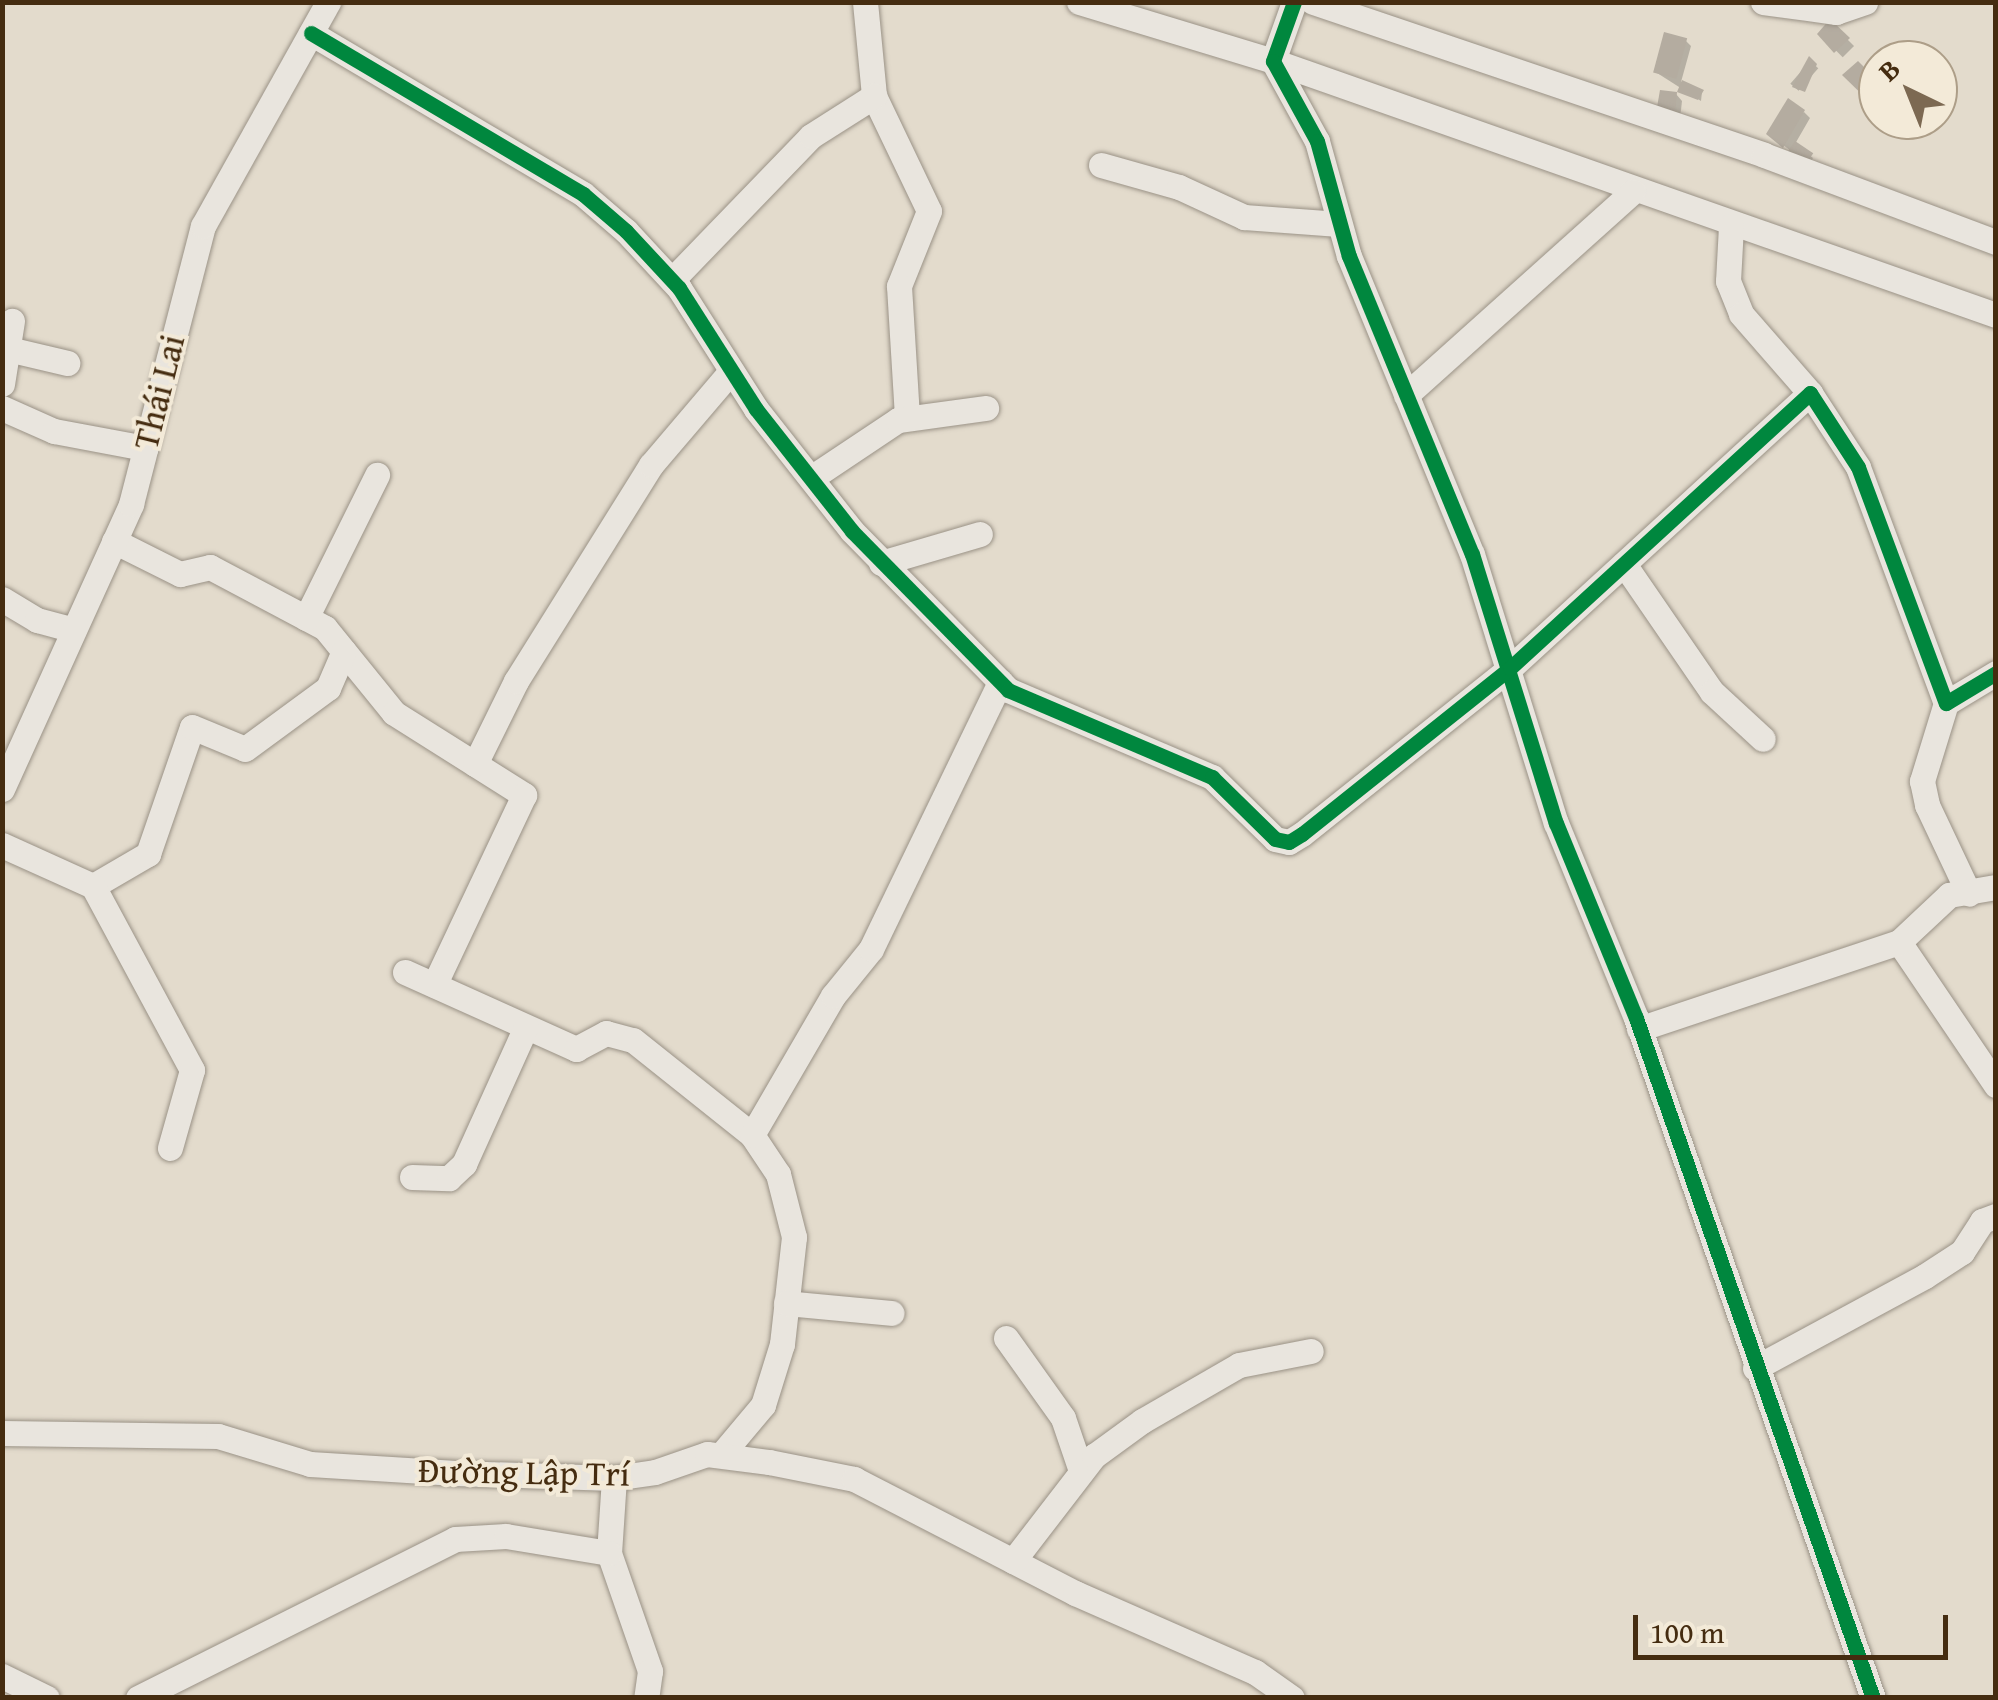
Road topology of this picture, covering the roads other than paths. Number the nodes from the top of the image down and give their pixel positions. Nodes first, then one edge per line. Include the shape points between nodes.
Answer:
1 (328, 2) edge
2 (865, 2) edge
3 (1079, 2) edge
4 (1294, 2) edge
5 (1313, 2) edge
6 (1763, 2) edge
7 (1865, 2) edge
8 (310, 34) junction
9 (1273, 61) junction
10 (874, 96) junction
11 (1101, 165) dead end
12 (1633, 191) junction
13 (1340, 224) junction
14 (1731, 226) junction
15 (1996, 242) edge
16 (672, 280) junction
17 (1996, 315) edge
18 (12, 321) dead end
19 (8, 349) junction
20 (67, 363) dead end
21 (730, 371) junction
22 (2, 384) edge
23 (1810, 393) junction
24 (1406, 395) junction
25 (2, 408) edge
26 (986, 408) dead end
27 (907, 417) junction
28 (145, 448) junction
29 (376, 475) dead end
30 (814, 476) junction
31 (980, 534) dead end
32 (114, 541) junction
33 (881, 563) junction
34 (1624, 564) junction
35 (2, 599) edge
36 (306, 618) junction
37 (74, 630) junction
38 (344, 651) junction
39 (1510, 668) junction
40 (1996, 673) edge
41 (1000, 682) junction
42 (1946, 702) junction
43 (1764, 739) dead end
44 (475, 764) junction
45 (2, 788) edge
46 (2, 845) edge
47 (93, 886) junction
48 (1996, 887) edge
49 (1969, 894) junction
50 (1899, 942) junction
51 (404, 972) dead end
52 (434, 986) junction
53 (526, 1027) junction
54 (1639, 1028) junction
55 (1996, 1085) edge
56 (752, 1135) junction
57 (170, 1148) dead end
58 (412, 1177) dead end
59 (1996, 1216) edge
60 (786, 1303) junction
61 (892, 1313) dead end
62 (1006, 1338) dead end
63 (1311, 1351) dead end
64 (1755, 1368) junction
65 (2, 1433) edge
66 (721, 1456) junction
67 (1081, 1471) junction
68 (614, 1478) junction
69 (609, 1553) junction
70 (1012, 1561) junction
71 (2, 1676) edge
72 (46, 1698) edge
73 (138, 1698) edge
74 (646, 1698) edge
75 (1292, 1698) edge
76 (1873, 1698) edge

1 - 8 street, Thái Lai
2 - 10 street
3 - 9 street
4 - 9 street
5 - 15 street via 1764,155
6 - 7 street via 1836,12
8 - 16 street via 582,194
8 - 28 street, Thái Lai via 202,226
9 - 12 street
9 - 13 street via 1316,141
10 - 16 street via 811,136
10 - 27 street via 929,211 899,286
11 - 13 street via 1179,187 1244,217
12 - 14 street
12 - 24 street
13 - 24 street
14 - 17 street
14 - 23 street via 1728,281 1742,314
16 - 21 street
18 - 19 street
19 - 20 street
19 - 22 street
21 - 30 street
21 - 44 street via 651,464 516,681
23 - 34 street
23 - 42 street via 1858,466
24 - 39 street via 1472,554
25 - 28 street via 54,431
26 - 27 street
27 - 30 street
28 - 32 street, Thái Lai
29 - 36 street
30 - 33 street
31 - 33 street
32 - 36 street via 180,574 210,568
32 - 37 street, Thái Lai
33 - 41 street
34 - 39 street
34 - 43 street via 1712,692
35 - 37 street via 37,620
36 - 38 street
37 - 45 street, Thái Lai
38 - 44 street via 394,713
38 - 47 street via 328,688 245,749 192,727 148,854
39 - 41 street via 1288,842 1275,838 1212,777
39 - 54 street via 1556,822
40 - 42 street
41 - 56 street via 871,949 833,996
42 - 49 street via 1922,780 1926,805
44 - 52 street via 524,795
46 - 47 street
47 - 57 street via 192,1070
48 - 49 street
49 - 50 street via 1949,895
50 - 54 street
50 - 55 street
51 - 52 street
52 - 53 street
53 - 56 street via 576,1049 606,1033 634,1040
53 - 58 street via 464,1164 449,1178
54 - 64 street
56 - 60 street via 778,1174 794,1238
59 - 64 street via 1938,1268
60 - 61 street
60 - 66 street via 763,1405
62 - 67 street via 1063,1418
63 - 67 street via 1239,1366 1142,1421
64 - 76 street
65 - 68 street, Đường Lập Trí via 218,1436 310,1464
66 - 68 street, Đường Lập Trí
66 - 70 street, Đường Lập Trí via 854,1480
67 - 70 street
68 - 69 street
69 - 73 street via 506,1536 456,1539
69 - 74 street via 650,1671
70 - 75 street, Đường Lập Trí via 1255,1672
71 - 72 street

